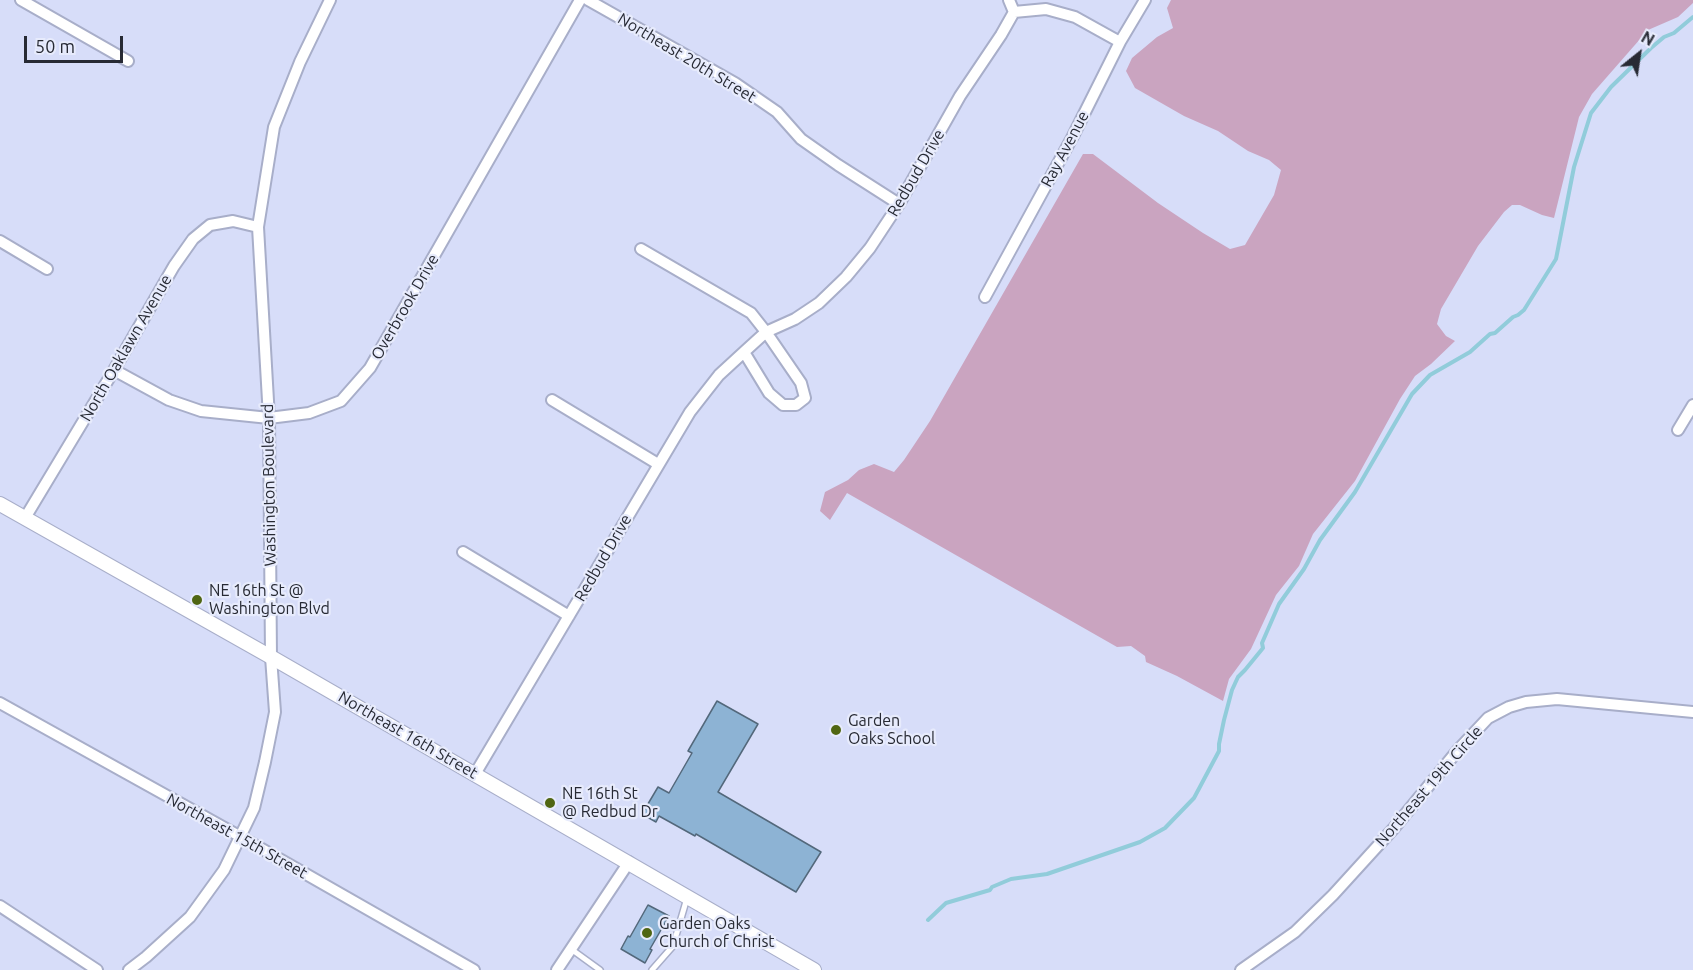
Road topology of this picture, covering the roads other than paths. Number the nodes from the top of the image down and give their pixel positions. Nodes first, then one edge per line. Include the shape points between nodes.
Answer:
1 (21, 0) edge
2 (330, 0) edge
3 (580, 0) edge
4 (588, 0) edge
5 (1008, 0) edge
6 (1145, 0) edge
7 (1014, 12) junction
8 (1120, 42) junction
9 (128, 61) dead end
10 (899, 204) junction
11 (258, 226) junction
12 (0, 241) edge
13 (641, 249) dead end
14 (47, 269) dead end
15 (985, 297) dead end
16 (766, 332) junction
17 (744, 352) junction
18 (114, 370) junction
19 (552, 400) dead end
20 (1693, 405) edge
21 (269, 418) junction
22 (1678, 430) dead end
23 (658, 465) junction
24 (0, 504) edge
25 (25, 518) junction
26 (463, 552) dead end
27 (569, 616) junction
28 (271, 657) junction
29 (0, 703) edge
30 (1693, 712) edge
31 (475, 774) junction
32 (241, 837) junction
33 (629, 862) junction
34 (687, 896) junction
35 (0, 906) edge
36 (571, 949) junction
37 (97, 970) edge
38 (129, 970) edge
39 (474, 970) edge
40 (557, 970) edge
41 (600, 970) edge
42 (652, 970) edge
43 (814, 970) edge
44 (1241, 970) edge

1 - 9 street
2 - 11 street, Washington Boulevard via 274,127
3 - 21 street, Overbrook Drive via 370,368 341,401 309,413
4 - 10 street, Northeast 20th Street via 735,83 777,112 801,139
5 - 7 street
6 - 8 street, Ray Avenue
7 - 8 street via 1046,9 1075,17
7 - 10 street, Redbud Drive via 960,96
8 - 15 street, Ray Avenue
10 - 16 street, Redbud Drive via 840,284 795,319
11 - 18 street, North Oaklawn Avenue via 233,221 210,225 193,239
11 - 21 street, Washington Boulevard
12 - 14 street
13 - 16 street via 751,313
16 - 17 street, Redbud Drive
16 - 17 street via 801,383 805,398 796,405 783,405 769,393
17 - 23 street, Redbud Drive via 718,375
18 - 21 street, Overbrook Drive via 169,400 201,411
18 - 25 street, North Oaklawn Avenue
19 - 23 street
20 - 22 street
21 - 28 street, Washington Boulevard
23 - 27 street, Redbud Drive
24 - 25 street, Northeast 16th Street
25 - 28 street, Northeast 16th Street
26 - 27 street
27 - 31 street, Redbud Drive
28 - 31 street, Northeast 16th Street
28 - 32 street, Washington Boulevard via 275,712 254,808
29 - 32 street, Northeast 15th Street
30 - 44 street, Northeast 19th Circle via 1557,699 1526,702 1488,718 1334,895 1294,932
31 - 33 street, Northeast 16th Street
32 - 38 street, Washington Boulevard via 224,870 190,916
32 - 39 street, Northeast 15th Street
33 - 34 street, Northeast 16th Street
33 - 36 street
34 - 42 lane via 673,946
34 - 43 street, Northeast 16th Street
35 - 37 street
36 - 40 street
36 - 41 lane

